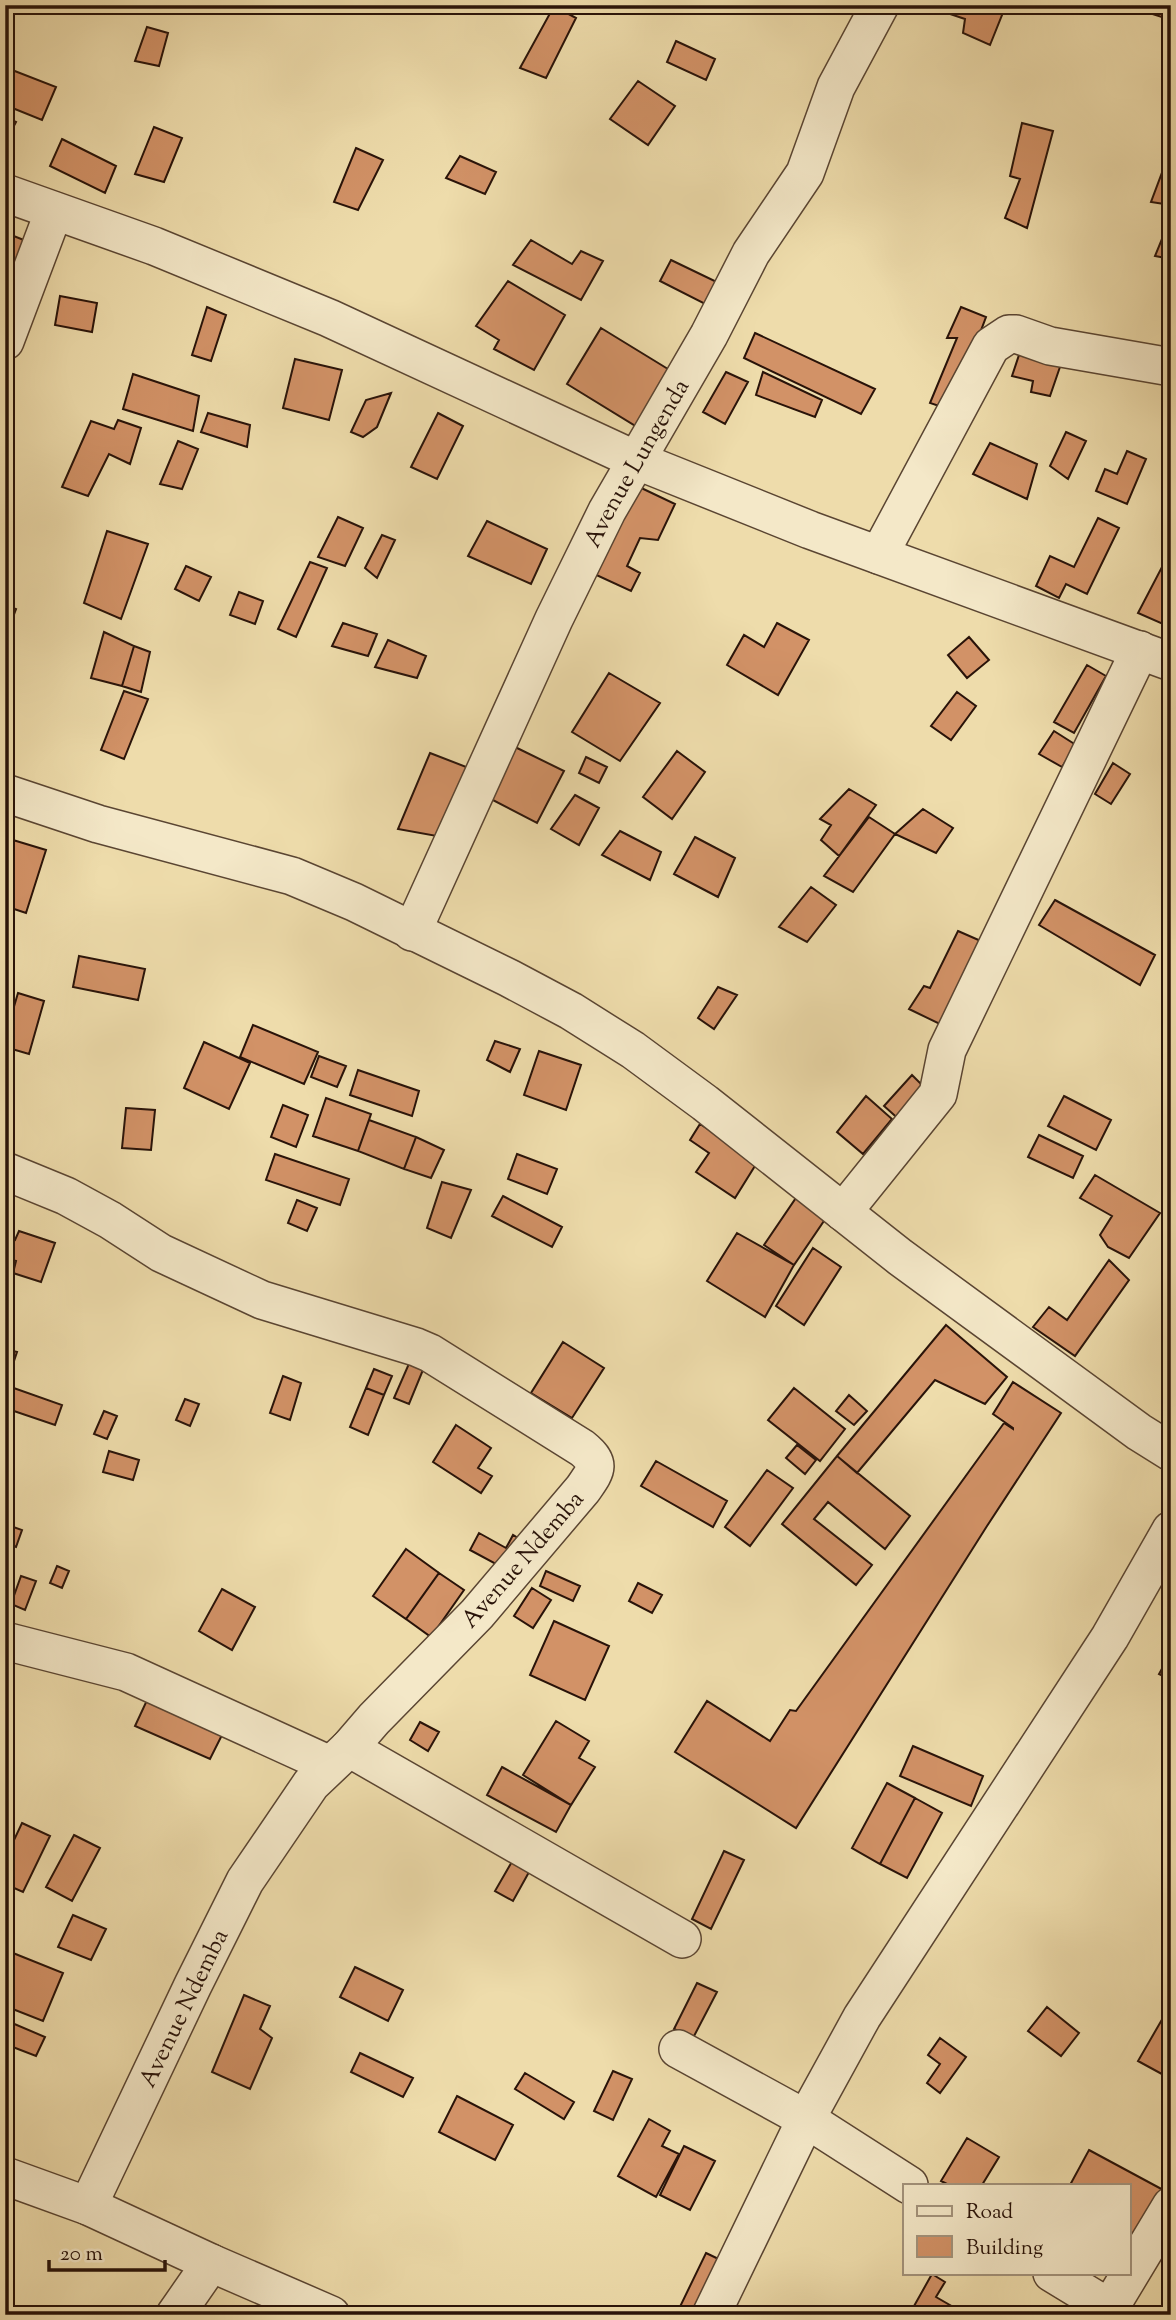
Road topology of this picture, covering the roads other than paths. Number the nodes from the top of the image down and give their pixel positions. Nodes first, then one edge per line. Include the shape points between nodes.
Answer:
1 (880, 5) edge
2 (5, 193) edge
3 (54, 211) junction
4 (5, 341) edge
5 (1171, 367) edge
6 (638, 461) junction
7 (879, 555) junction
8 (1155, 656) edge
9 (5, 793) edge
10 (412, 932) junction
11 (5, 1171) edge
12 (843, 1212) junction
13 (1171, 1452) edge
14 (1171, 1530) edge
15 (5, 1641) edge
16 (340, 1756) junction
17 (682, 1939) dead end
18 (678, 2049) dead end
19 (806, 2119) junction
20 (5, 2176) edge
21 (907, 2184) edge
22 (89, 2206) junction
23 (1171, 2206) edge
24 (211, 2263) junction
25 (1054, 2274) edge
26 (175, 2315) edge
27 (331, 2315) edge
28 (711, 2315) edge

1 - 6 street, Avenue Lungenda via 836,87 805,173 751,253
2 - 3 street
3 - 4 street
3 - 6 street via 154,246 329,318
5 - 7 street via 1050,346 1016,334 1001,338 991,346
6 - 7 street
6 - 10 street, Avenue Lungenda via 607,511 554,619
7 - 8 street
8 - 12 street via 947,1050 938,1094
9 - 10 street via 99,824 292,876
10 - 12 street via 546,998 633,1050
11 - 16 street, Avenue Ndemba via 66,1196 161,1253 262,1300 430,1353 595,1460 583,1489 530,1553
12 - 13 street
14 - 19 street via 1110,1637 862,2017
15 - 16 street via 127,1672
16 - 17 street
16 - 22 street, Avenue Ndemba via 311,1784 244,1881
18 - 19 street
19 - 21 street
19 - 28 street
20 - 22 street
22 - 24 street
23 - 25 street via 1112,2304 1103,2304
24 - 26 street
24 - 27 street

